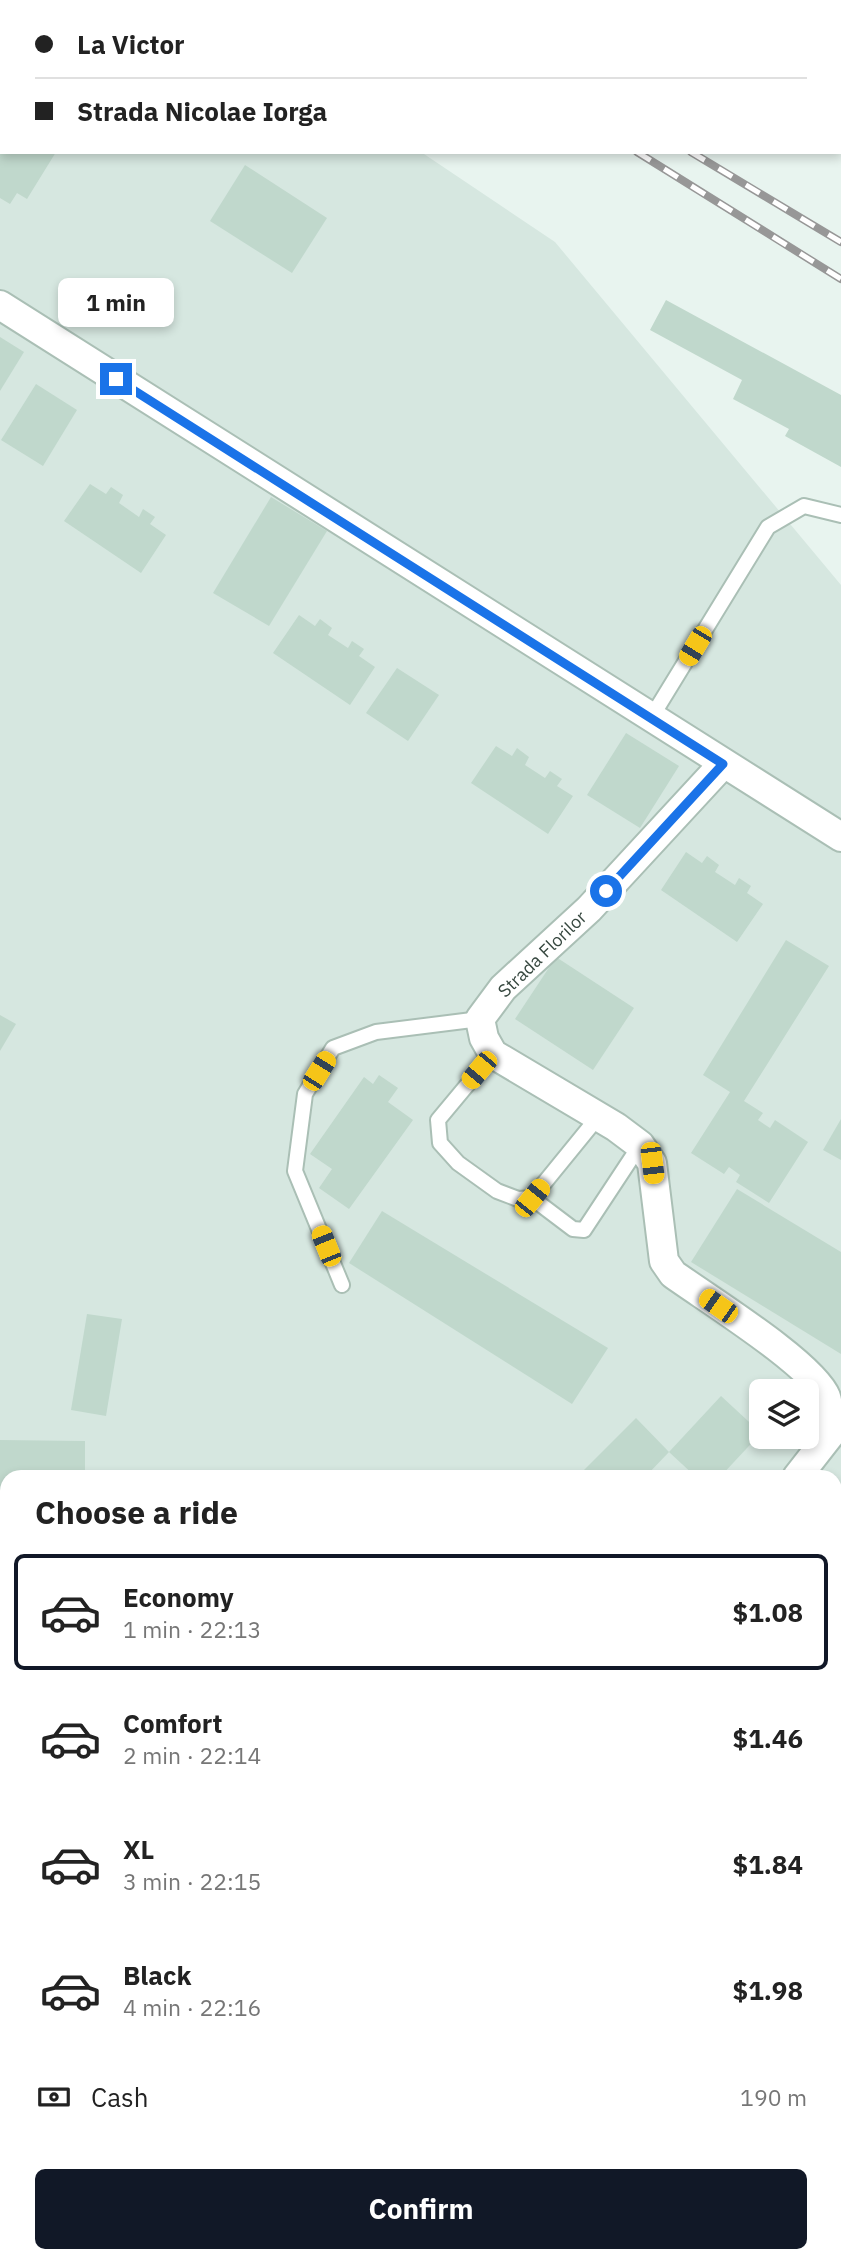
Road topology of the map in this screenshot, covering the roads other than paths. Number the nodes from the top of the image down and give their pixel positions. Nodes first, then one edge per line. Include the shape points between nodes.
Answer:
1 (0, 305) edge
2 (841, 515) edge
3 (651, 718) junction
4 (723, 764) junction
5 (841, 837) edge
6 (480, 1019) junction
7 (493, 1054) junction
8 (598, 1117) junction
9 (640, 1144) junction
10 (532, 1198) junction
11 (342, 1285) dead end
12 (802, 1470) edge

1 - 3 street
2 - 3 lane via 804,506 768,527
3 - 4 street
4 - 5 street
4 - 6 street, Strada Florilor via 589,909 503,988
6 - 7 street
6 - 11 lane via 376,1032 333,1048 305,1094 295,1171
7 - 8 street
7 - 10 lane via 438,1120 440,1143 496,1191 518,1199
8 - 9 street
8 - 10 lane
9 - 10 lane via 584,1230 573,1229
9 - 12 street via 652,1163 664,1261 673,1275 785,1353 826,1398 829,1436

